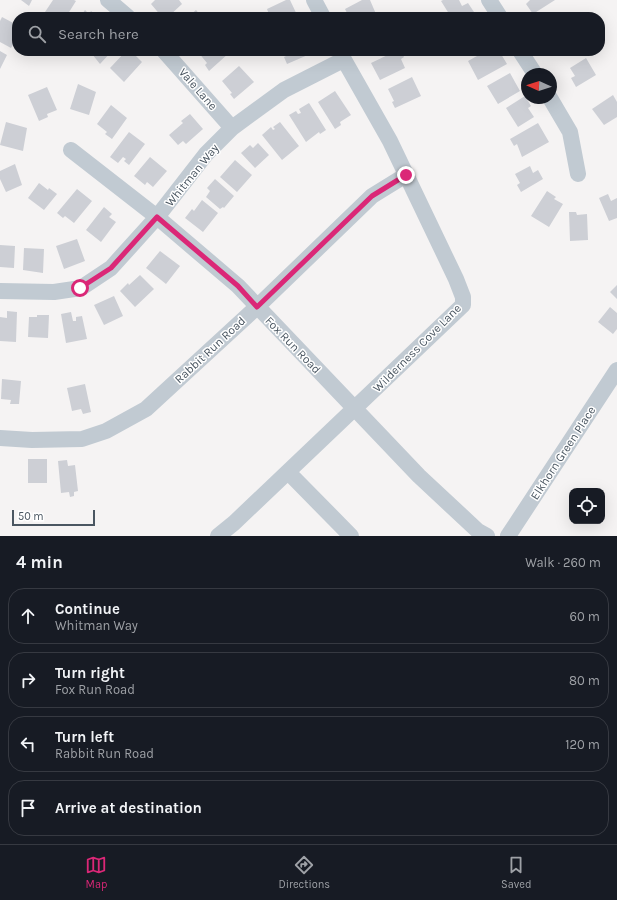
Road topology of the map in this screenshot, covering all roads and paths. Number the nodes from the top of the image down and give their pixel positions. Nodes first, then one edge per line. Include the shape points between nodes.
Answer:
1 (108, 0) edge
2 (314, 0) edge
3 (489, 0) edge
4 (122, 12) edge
5 (320, 12) edge
6 (497, 12) edge
7 (168, 56) edge
8 (339, 56) edge
9 (342, 56) edge
10 (523, 56) edge
11 (530, 68) edge
12 (554, 104) edge
13 (232, 128) junction
14 (71, 150) dead end
15 (578, 174) dead end
16 (406, 175) junction
17 (157, 217) junction
18 (0, 291) edge
19 (257, 307) junction
20 (617, 370) edge
21 (355, 409) junction
22 (0, 438) edge
23 (288, 472) junction
24 (218, 536) edge
25 (351, 536) edge
26 (487, 536) edge
27 (508, 536) edge

1 - 4 street
2 - 5 street
3 - 6 street
7 - 13 street, Vale Lane
8 - 13 street, Whitman Way via 284,90
9 - 16 street, Wilderness Cove Lane via 390,141
10 - 11 street
12 - 15 street via 570,132
13 - 17 street, Whitman Way via 206,154
14 - 17 street, Fox Run Road
16 - 19 street, Rabbit Run Road via 372,196
16 - 21 street, Wilderness Cove Lane via 456,280 463,296 463,305
17 - 18 street, Whitman Way via 111,268 80,288 54,292
17 - 19 street, Fox Run Road via 238,286
19 - 21 street, Fox Run Road
19 - 22 street, Rabbit Run Road via 146,409 106,431 82,439
20 - 27 street, Elkhorn Green Place
21 - 23 street, Wilderness Cove Lane
21 - 26 street, Fox Run Road via 419,476 478,531
23 - 24 street, Wilderness Cove Lane
23 - 25 street

